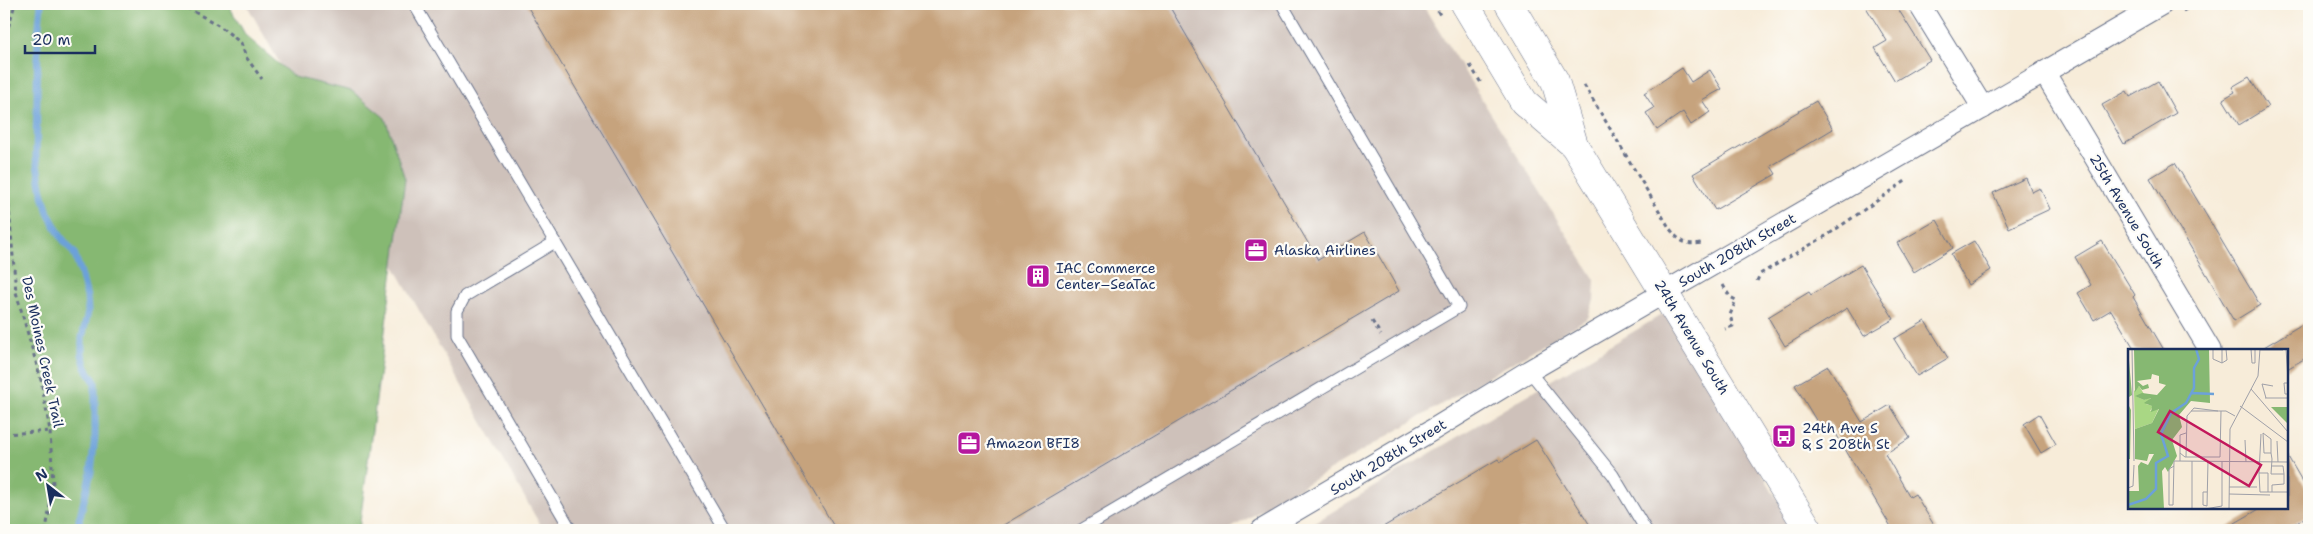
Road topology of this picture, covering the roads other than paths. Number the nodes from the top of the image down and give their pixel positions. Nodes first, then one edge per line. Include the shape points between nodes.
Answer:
1 (414, 4) edge
2 (1282, 4) edge
3 (1465, 4) edge
4 (1509, 4) edge
5 (1918, 4) edge
6 (2162, 4) edge
7 (2044, 72) junction
8 (1984, 108) junction
9 (1574, 145) junction
10 (554, 242) junction
11 (1664, 292) junction
12 (2209, 349) edge
13 (1529, 371) junction
14 (571, 530) edge
15 (725, 530) edge
16 (1081, 530) edge
17 (1263, 530) edge
18 (1646, 530) edge
19 (1809, 530) edge

1 - 10 lane
2 - 16 lane via 1459,307
3 - 9 street, 24th Avenue South via 1524,102
4 - 9 street, 24th Avenue South via 1555,81
5 - 8 street
6 - 7 street, South 208th Street
7 - 8 street, South 208th Street
7 - 12 street, 25th Avenue South
8 - 11 street, South 208th Street
9 - 11 street, 24th Avenue South
10 - 14 lane via 465,296 457,310 457,335
10 - 15 lane
11 - 13 street, South 208th Street
11 - 19 street, 24th Avenue South
13 - 17 street, South 208th Street
13 - 18 lane via 1613,475

